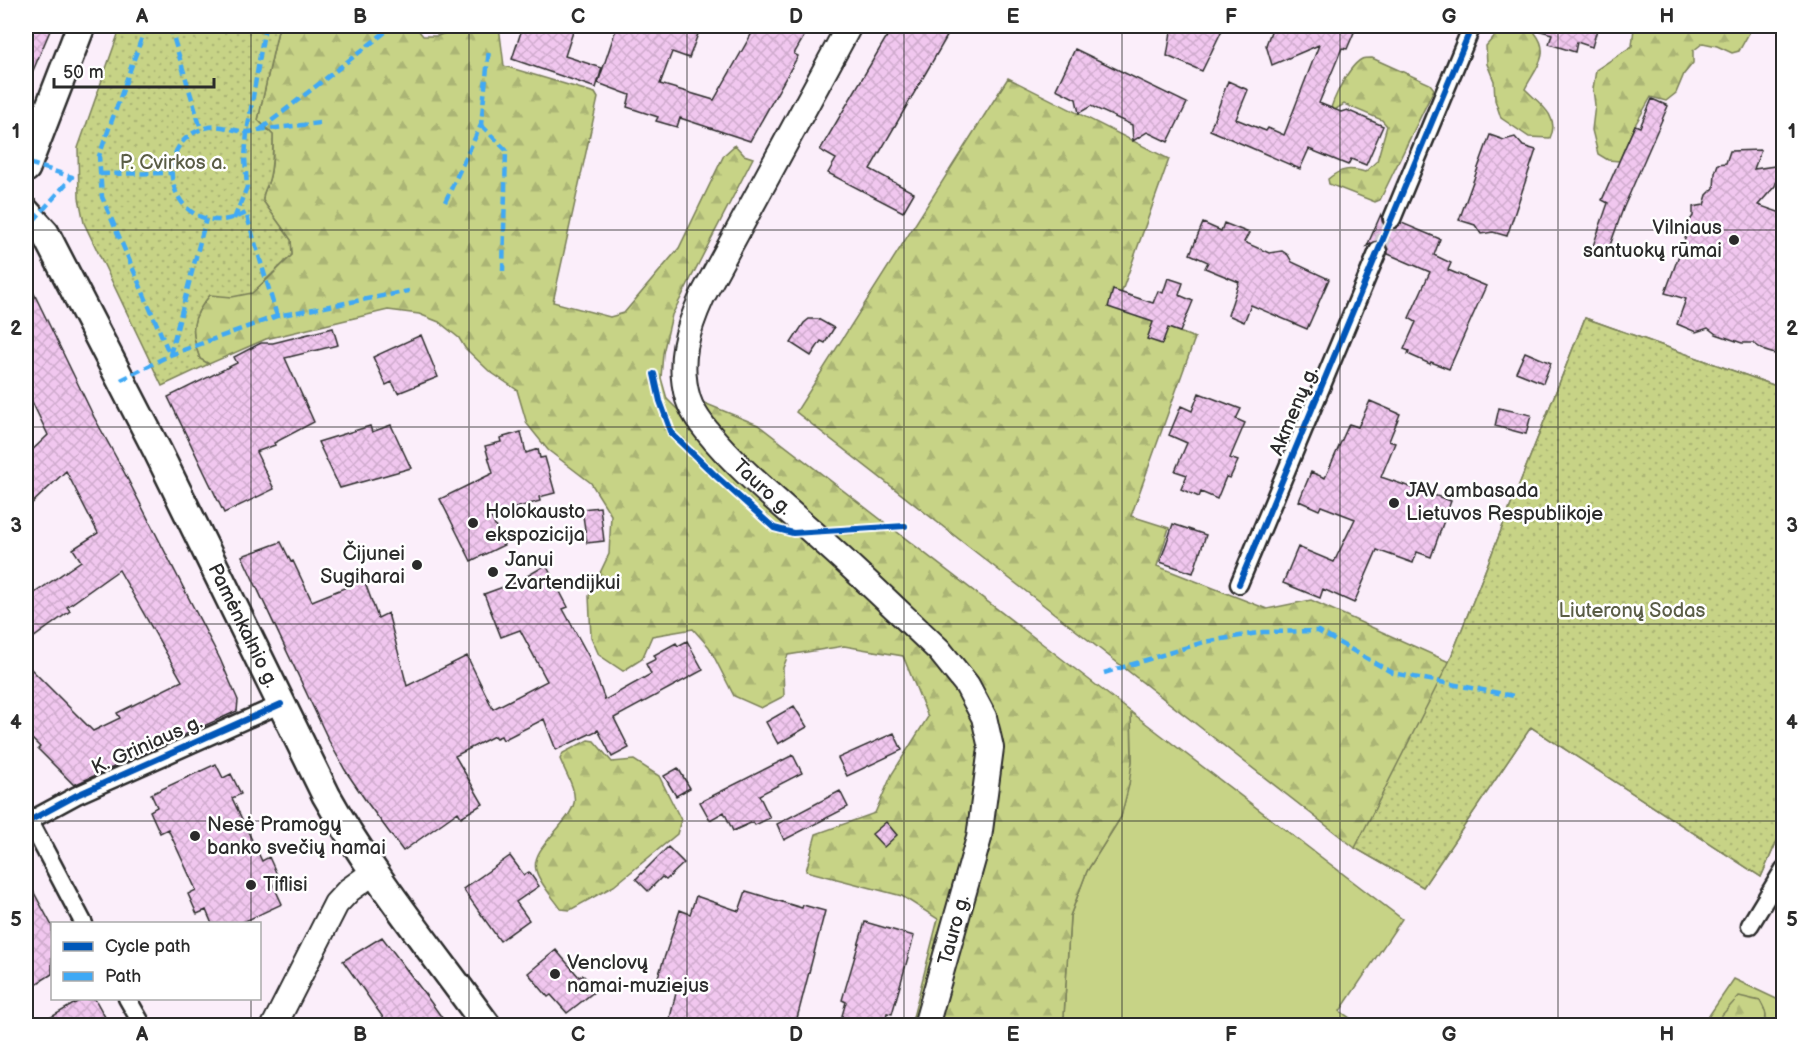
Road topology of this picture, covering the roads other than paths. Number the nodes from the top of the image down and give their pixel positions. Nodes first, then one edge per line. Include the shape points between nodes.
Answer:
1 (81, 26) edge
2 (849, 26) edge
3 (1472, 26) edge
4 (26, 168) edge
5 (26, 212) edge
6 (1392, 219) tunnel mouth
7 (1378, 250) tunnel mouth
8 (1239, 584) dead end
9 (281, 704) junction
10 (27, 818) edge
11 (1784, 869) edge
12 (374, 872) junction
13 (83, 922) edge
14 (1750, 925) dead end
15 (128, 1000) edge
16 (143, 1026) edge
17 (274, 1026) edge
18 (487, 1026) edge
19 (926, 1026) edge

1 - 4 main road
2 - 19 main road, Tauro g. via 702,297 686,335 683,371 688,399 703,427 939,650 967,685 984,717 991,748 979,838
3 - 6 street
5 - 9 main road, Pamėnkalnio g. via 45,233
7 - 8 street, Akmenų g.
9 - 10 street, K. Griniaus g.
9 - 12 main road, Pamėnkalnio g. via 344,828
10 - 13 street
11 - 14 street
12 - 17 main road via 336,904
12 - 18 main road, Pamėnkalnio g.
15 - 16 street

